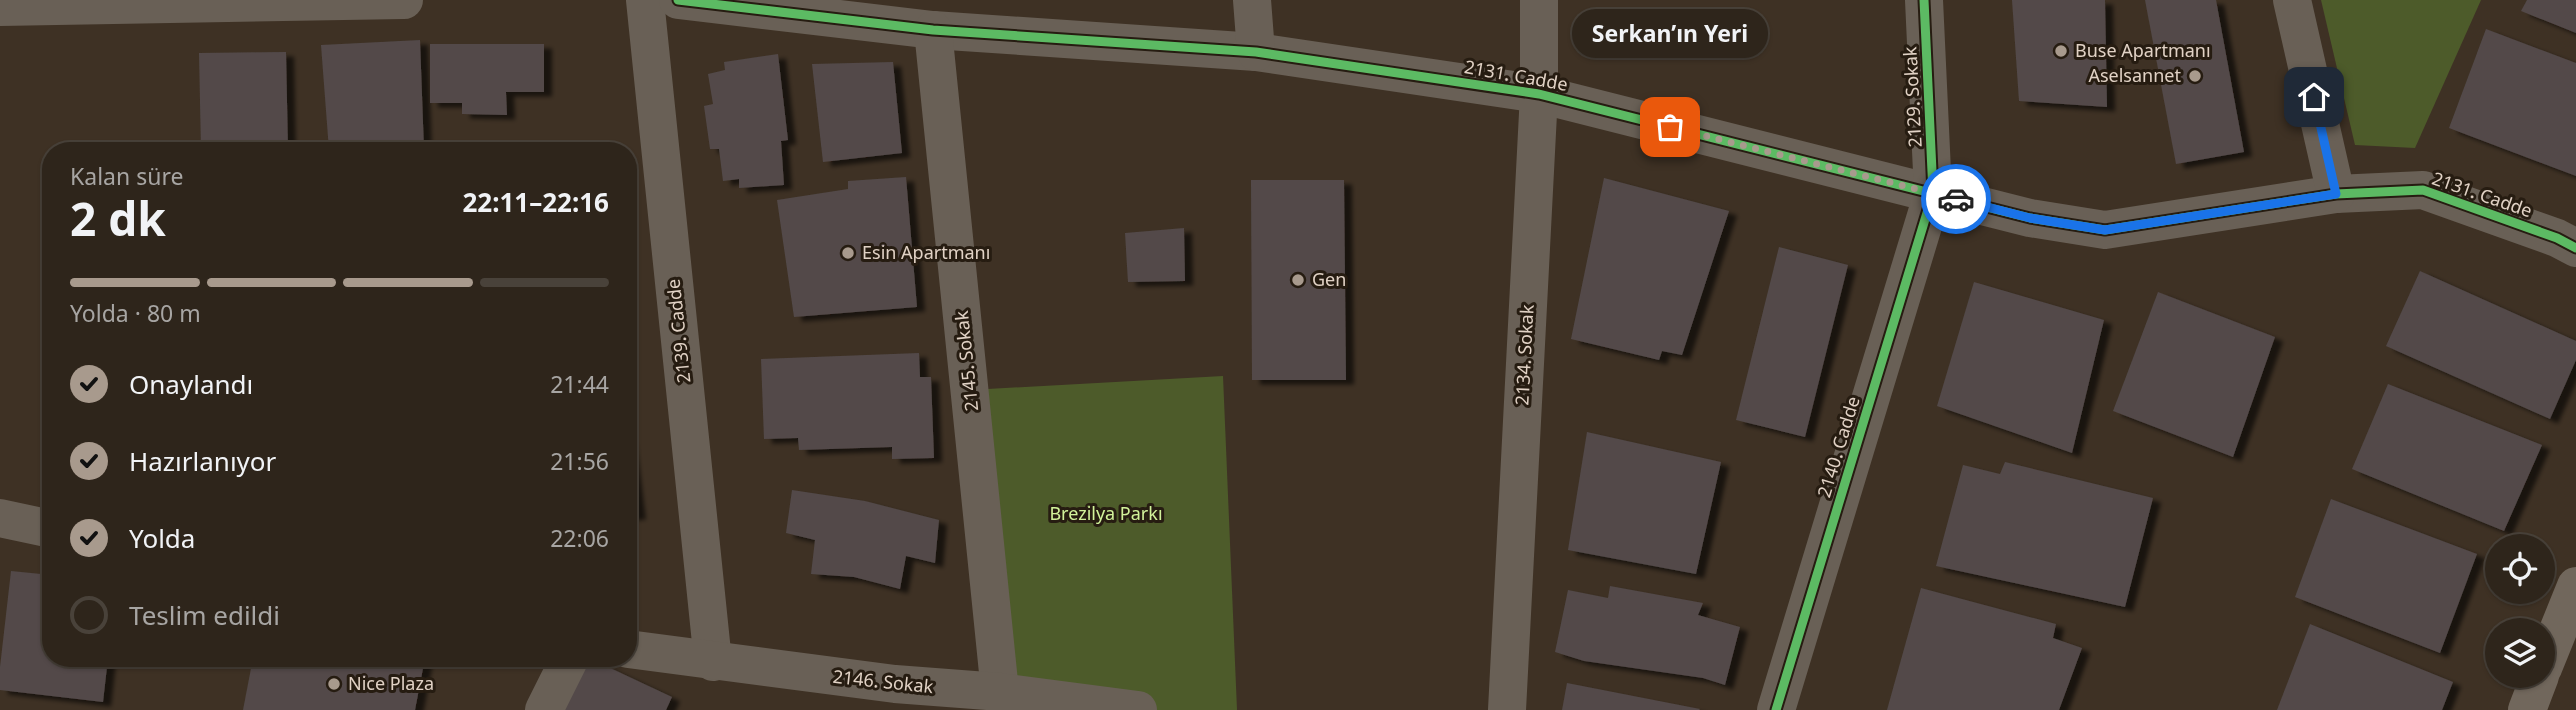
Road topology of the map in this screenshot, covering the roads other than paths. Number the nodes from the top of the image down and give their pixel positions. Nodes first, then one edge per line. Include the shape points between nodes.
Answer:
1 (404, 0) edge
2 (645, 0) edge
3 (678, 0) edge
4 (1252, 0) edge
5 (1539, 0) edge
6 (1924, 0) edge
7 (2292, 0) edge
8 (0, 6) edge
9 (933, 30) junction
10 (1256, 52) junction
11 (1539, 94) junction
12 (1933, 193) junction
13 (2336, 194) junction
14 (2576, 247) edge
15 (0, 519) edge
16 (42, 527) edge
17 (2576, 586) edge
18 (2555, 638) edge
19 (637, 650) edge
20 (713, 662) junction
21 (566, 667) edge
22 (2535, 688) edge
23 (1000, 692) junction
24 (888, 697) edge
25 (544, 710) edge
26 (1138, 710) edge
27 (1507, 710) edge
28 (1776, 710) edge
29 (2527, 710) edge

1 - 8 street
2 - 20 street, 2139. Cadde
3 - 9 street, 2131. Cadde
4 - 10 street
5 - 11 street, 2134. Sokak
6 - 12 street, 2129. Sokak
7 - 13 street
9 - 10 street, 2131. Cadde
9 - 23 street, 2145. Sokak
10 - 11 street, 2131. Cadde
11 - 12 street, 2131. Cadde
11 - 27 street, 2134. Sokak
12 - 13 street, 2131. Cadde via 2030,218 2105,230
12 - 28 street, 2140. Cadde
13 - 14 street, 2131. Cadde via 2423,190
15 - 16 street
17 - 18 street
19 - 20 street, 2146. Sokak
20 - 24 street, 2146. Sokak
21 - 25 street
22 - 29 street
23 - 24 street, 2146. Sokak
23 - 26 street, 2146. Sokak

